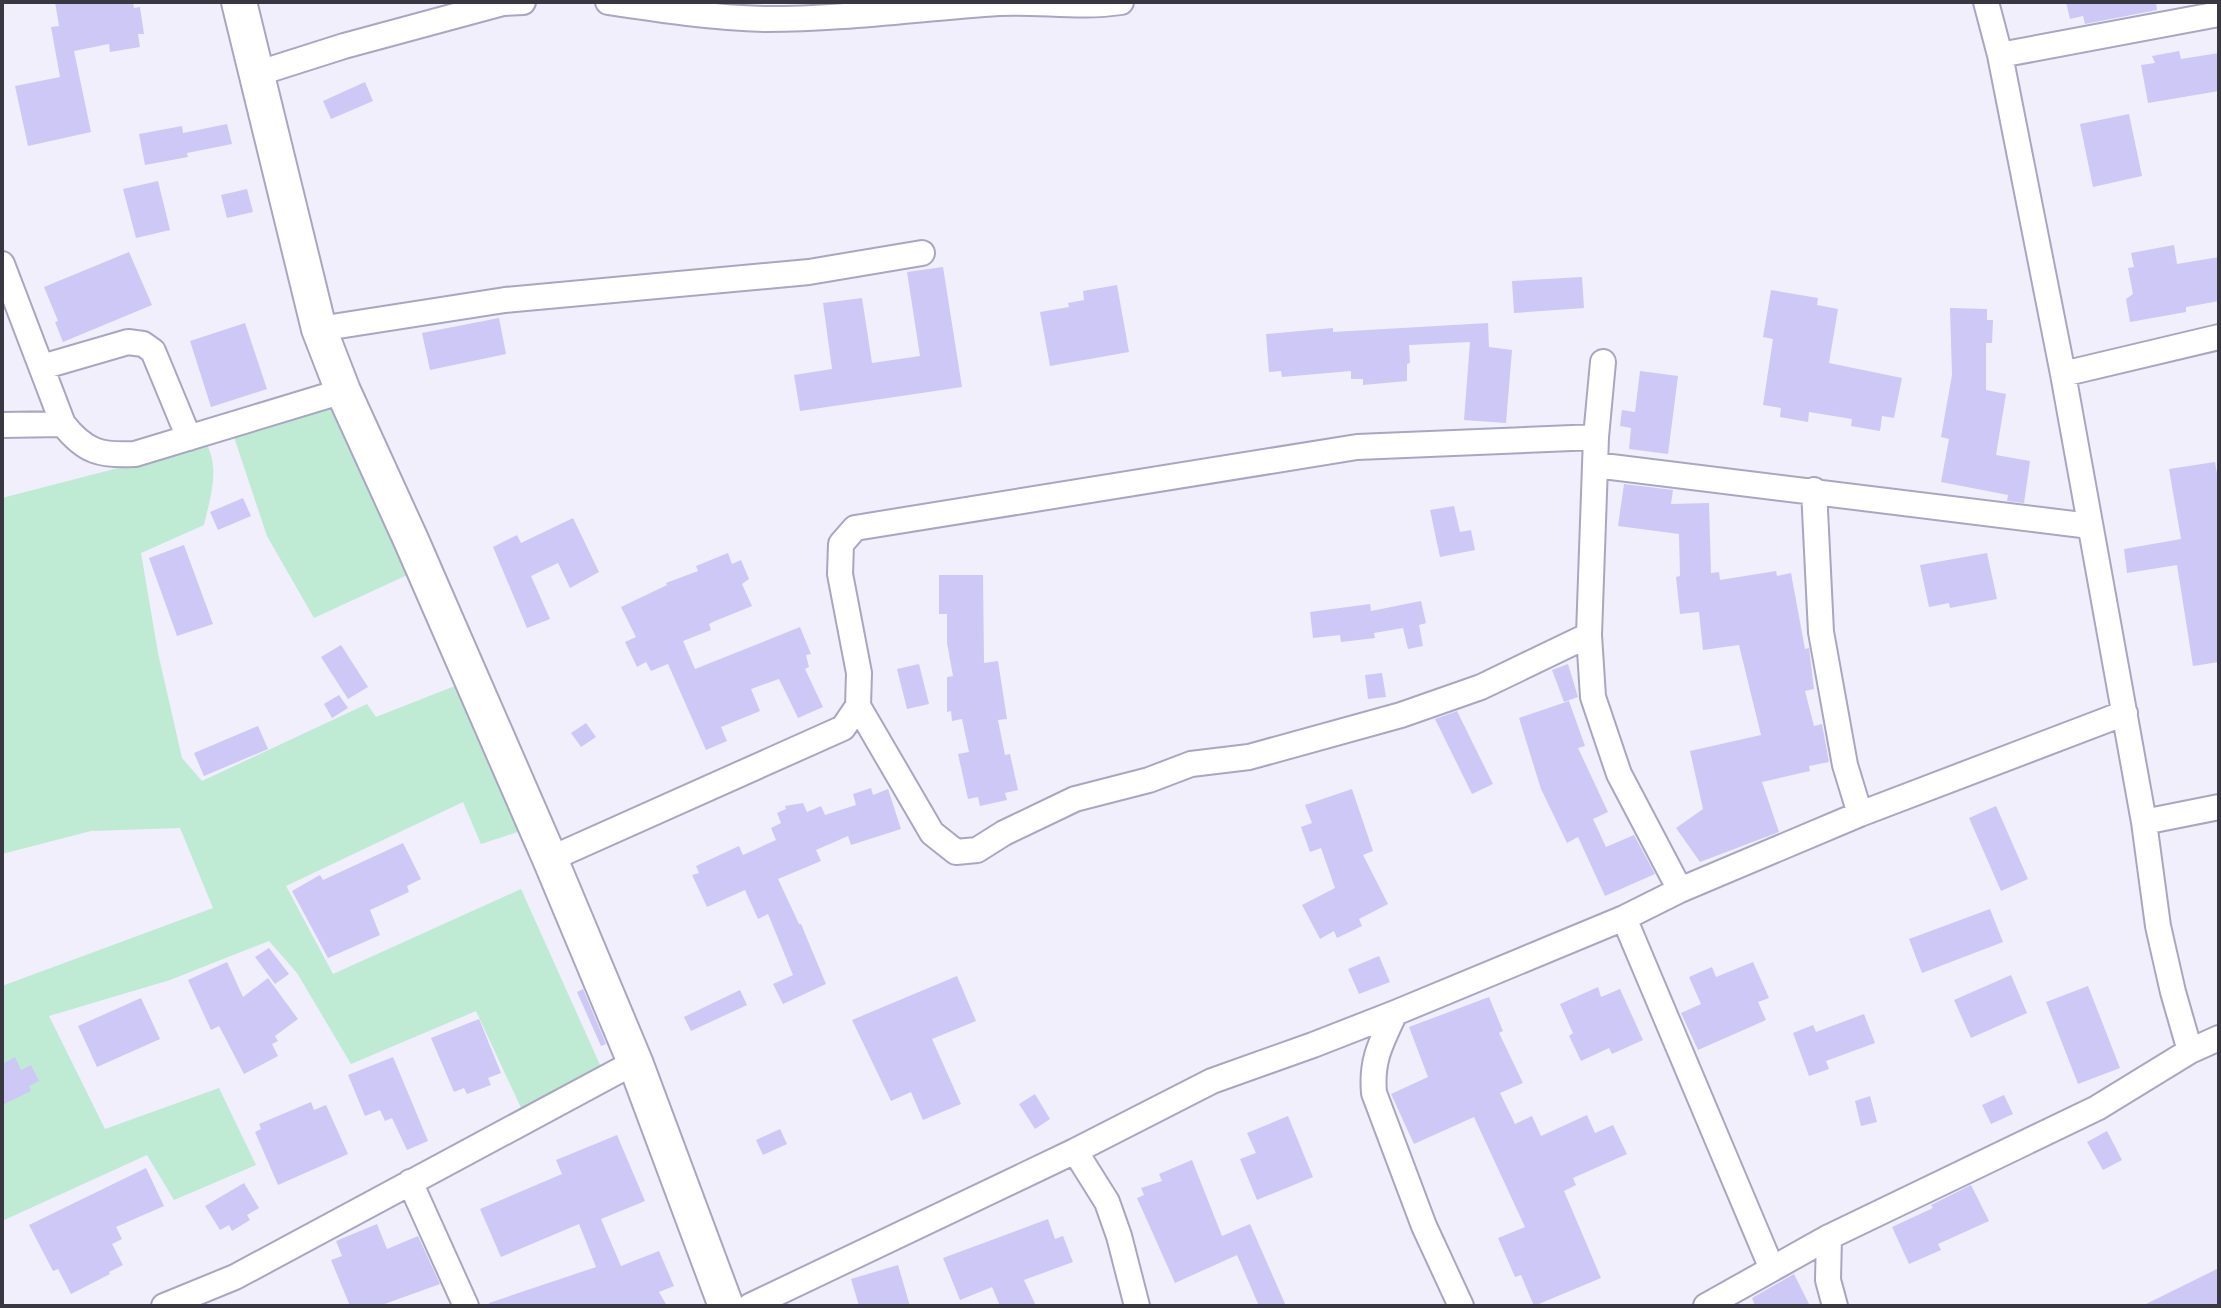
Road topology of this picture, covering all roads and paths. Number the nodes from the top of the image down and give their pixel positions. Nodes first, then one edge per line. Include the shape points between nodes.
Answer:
1 (239, 2) edge
2 (523, 2) edge
3 (608, 2) edge
4 (1121, 2) edge
5 (1986, 2) edge
6 (952, 5) edge
7 (2219, 14) edge
8 (2000, 55) junction
9 (256, 74) junction
10 (922, 253) dead end
11 (2, 264) edge
12 (319, 329) junction
13 (2219, 337) edge
14 (1603, 362) dead end
15 (42, 367) junction
16 (2063, 374) junction
17 (343, 391) junction
18 (63, 424) junction
19 (2, 425) edge
20 (1596, 437) junction
21 (189, 438) junction
22 (1595, 465) junction
23 (1814, 490) junction
24 (2090, 526) junction
25 (1589, 635) junction
26 (858, 706) junction
27 (2125, 713) junction
28 (2219, 807) edge
29 (1860, 814) junction
30 (2144, 822) junction
31 (550, 859) junction
32 (1680, 890) junction
33 (1624, 918) junction
34 (1395, 1013) junction
35 (2219, 1038) edge
36 (2190, 1051) junction
37 (635, 1062) junction
38 (1075, 1151) junction
39 (410, 1182) junction
40 (1829, 1237) junction
41 (1772, 1269) junction
42 (167, 1306) edge
43 (466, 1306) edge
44 (726, 1306) edge
45 (750, 1306) edge
46 (1137, 1306) edge
47 (1461, 1306) edge
48 (1706, 1306) edge
49 (1835, 1306) edge

1 - 9 street
2 - 9 street via 488,7
3 - 6 street via 767,19
4 - 6 street
5 - 8 street
7 - 8 street
8 - 16 street
9 - 12 street
10 - 12 street via 809,272 505,300
11 - 15 street
12 - 17 street
13 - 16 street
14 - 20 street
15 - 18 street
15 - 21 street via 128,342 143,344 153,351
16 - 24 street
17 - 21 street
17 - 31 street
18 - 19 street
18 - 21 street via 93,451 113,456
20 - 22 street
20 - 26 street via 1357,447 855,528 841,544 840,574 859,673
22 - 23 street
22 - 25 street
23 - 24 street
23 - 29 street via 1821,632 1845,765
24 - 27 street
25 - 26 street via 1481,687 1401,715 1249,757 1191,764 1075,799 977,850 956,852 932,833
25 - 32 street via 1593,697 1619,774
26 - 31 street via 843,728
27 - 29 street
27 - 30 street
28 - 30 street
29 - 32 street
30 - 36 street via 2158,926
31 - 37 street
32 - 33 street
33 - 34 street
33 - 41 street
34 - 38 street via 1212,1081
34 - 47 street via 1372,1070 1374,1093 1424,1226
35 - 36 street
36 - 40 street via 2097,1108
37 - 39 street
37 - 44 street
38 - 45 street
38 - 46 street via 1107,1202
39 - 42 street via 235,1277
39 - 43 street
40 - 41 street
40 - 49 street via 1828,1280
41 - 48 street

